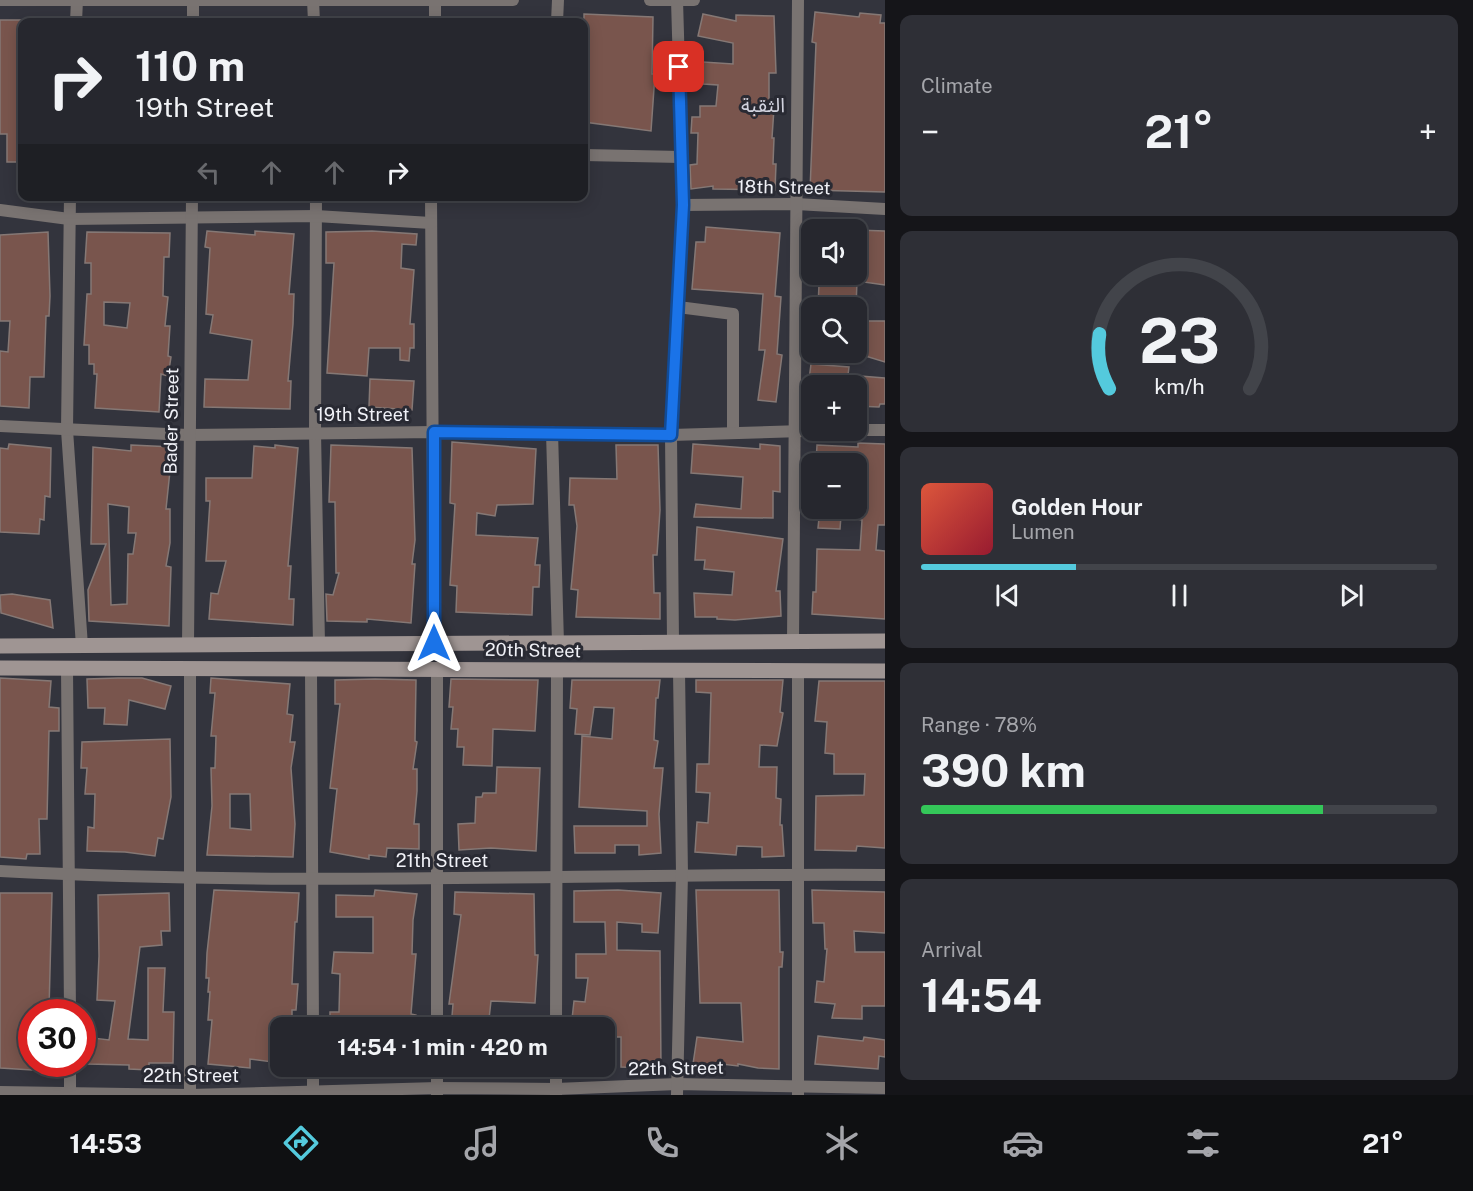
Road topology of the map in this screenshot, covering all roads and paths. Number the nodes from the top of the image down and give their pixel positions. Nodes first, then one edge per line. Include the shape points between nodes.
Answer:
1 (0, 0) edge
2 (77, 0) edge
3 (193, 0) edge
4 (313, 0) edge
5 (435, 0) edge
6 (513, 0) edge
7 (558, 0) edge
8 (650, 0) edge
9 (677, 0) edge
10 (694, 0) edge
11 (798, 0) edge
12 (76, 18) edge
13 (193, 18) edge
14 (314, 18) edge
15 (435, 18) edge
16 (557, 18) edge
17 (588, 155) edge
18 (681, 156) junction
19 (70, 201) edge
20 (192, 201) edge
21 (316, 201) edge
22 (431, 201) edge
23 (796, 204) junction
24 (683, 205) junction
25 (885, 209) edge
26 (0, 210) edge
27 (316, 216) junction
28 (192, 218) junction
29 (69, 219) junction
30 (430, 223) junction
31 (678, 307) junction
32 (0, 426) edge
33 (68, 430) junction
34 (867, 430) edge
35 (885, 430) edge
36 (794, 431) junction
37 (801, 431) edge
38 (315, 432) junction
39 (434, 432) junction
40 (552, 432) junction
41 (733, 433) junction
42 (189, 435) junction
43 (671, 435) junction
44 (674, 641) junction
45 (885, 641) edge
46 (793, 642) junction
47 (434, 643) junction
48 (558, 643) junction
49 (319, 644) junction
50 (188, 645) junction
51 (0, 646) edge
52 (82, 646) junction
53 (0, 668) edge
54 (437, 668) junction
55 (67, 669) junction
56 (190, 669) junction
57 (311, 670) junction
58 (557, 670) junction
59 (798, 671) junction
60 (885, 671) edge
61 (679, 672) junction
62 (0, 871) edge
63 (682, 874) junction
64 (798, 874) junction
65 (71, 875) junction
66 (885, 875) edge
67 (191, 877) junction
68 (435, 878) junction
69 (313, 879) junction
70 (557, 879) junction
71 (70, 999) edge
72 (313, 1017) edge
73 (437, 1017) edge
74 (556, 1017) edge
75 (70, 1077) edge
76 (313, 1077) edge
77 (885, 1088) edge
78 (677, 1090) edge
79 (437, 1091) edge
80 (798, 1091) edge
81 (0, 1092) edge
82 (556, 1092) edge
83 (70, 1093) edge
84 (313, 1093) edge
85 (190, 1095) edge

1 - 2 street
2 - 3 street
2 - 12 street
3 - 4 street
3 - 13 street
4 - 5 street
4 - 14 street
5 - 6 street
5 - 15 street
7 - 16 street
8 - 9 street
9 - 10 street
9 - 18 street
11 - 23 street
17 - 18 street
18 - 24 street
19 - 29 street
20 - 28 street, Bader Street
21 - 27 street
22 - 30 street
23 - 24 street, 18th Street
23 - 25 street, 18th Street
23 - 36 street
24 - 31 street
26 - 29 street
27 - 28 street
27 - 30 street
27 - 38 street
28 - 29 street
28 - 42 street, Bader Street
29 - 33 street
30 - 39 street
31 - 41 street via 733,314
31 - 43 street
32 - 33 street, 19th Street
33 - 42 street, 19th Street
33 - 52 street
34 - 35 street
36 - 37 street, 19th Street
36 - 41 street, 19th Street
36 - 46 street
38 - 39 street, 19th Street
38 - 42 street, 19th Street
38 - 49 street
39 - 40 street, 19th Street
39 - 47 street
40 - 43 street, 19th Street
40 - 48 street
41 - 43 street, 19th Street
42 - 50 street, Bader Street
43 - 44 street
44 - 46 street, 20th Street
44 - 48 street, 20th Street
45 - 46 street, 20th Street
47 - 48 street, 20th Street
47 - 49 street, 20th Street
49 - 50 street, 20th Street
50 - 52 street, 20th Street
51 - 52 street, 20th Street
53 - 55 street, 20th Street
54 - 57 street, 20th Street
54 - 58 street, 20th Street
54 - 68 street
55 - 56 street, 20th Street
55 - 65 street
56 - 57 street, 20th Street
56 - 67 street
57 - 69 street
58 - 61 street, 20th Street
58 - 70 street
59 - 60 street, 20th Street
59 - 61 street, 20th Street
59 - 64 street
61 - 63 street
62 - 65 street, 21th Street
63 - 64 street, 21th Street
63 - 70 street, 21th Street
63 - 78 street
64 - 66 street, 21th Street
64 - 80 street
65 - 67 street, 21th Street
65 - 71 street
67 - 69 street, 21th Street
67 - 85 street
68 - 69 street, 21th Street
68 - 70 street, 21th Street
68 - 73 street
69 - 72 street
70 - 74 street
75 - 83 street
76 - 84 street
77 - 80 street, 22th Street
78 - 80 street, 22th Street
78 - 82 street, 22th Street
79 - 82 street, 22th Street
79 - 84 street, 22th Street
81 - 83 street, 22th Street
83 - 85 street, 22th Street
84 - 85 street, 22th Street

